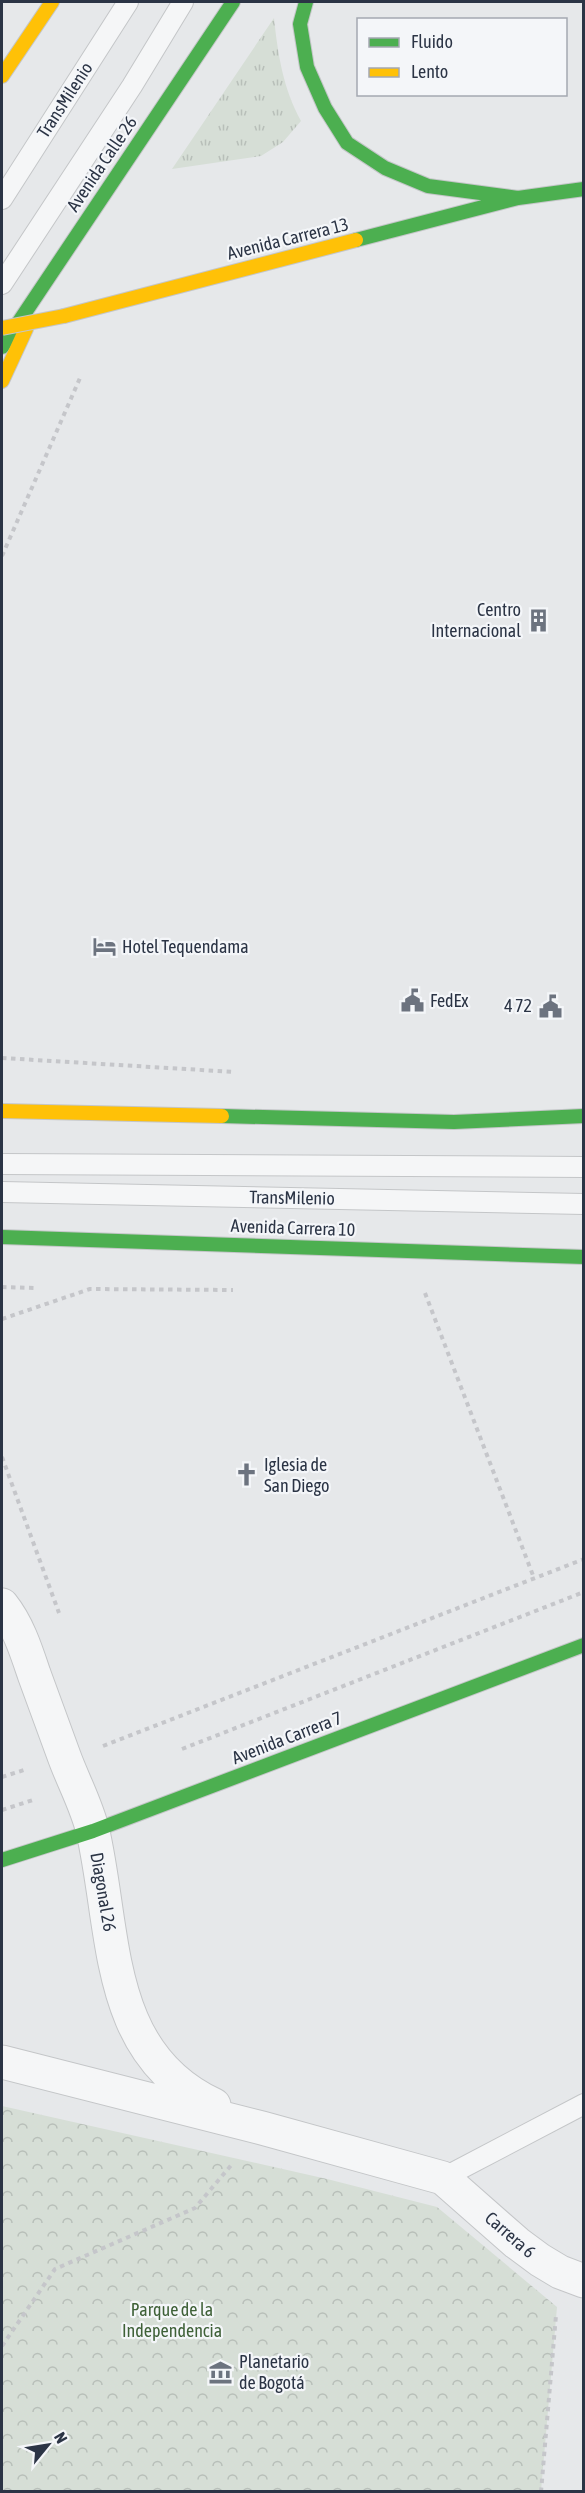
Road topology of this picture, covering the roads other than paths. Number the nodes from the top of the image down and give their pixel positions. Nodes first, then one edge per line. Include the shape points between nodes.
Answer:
1 (52, 2) edge
2 (128, 2) edge
3 (183, 2) edge
4 (233, 2) edge
5 (306, 2) edge
6 (2, 76) edge
7 (584, 189) edge
8 (518, 198) junction
9 (2, 199) edge
10 (58, 263) junction
11 (2, 284) edge
12 (2, 328) edge
13 (2, 347) edge
14 (2, 381) edge
15 (2, 1110) edge
16 (584, 1116) edge
17 (2, 1164) edge
18 (584, 1167) edge
19 (2, 1192) edge
20 (584, 1204) edge
21 (2, 1237) edge
22 (584, 1257) edge
23 (2, 1605) edge
24 (584, 1645) edge
25 (93, 1831) junction
26 (2, 1860) edge
27 (2, 2062) edge
28 (584, 2104) edge
29 (262, 2128) junction
30 (443, 2178) junction
31 (572, 2277) edge

1 - 6 main road
2 - 9 lane, TransMilenio
3 - 11 lane
4 - 10 main road, Avenida Calle 26
5 - 8 main road via 300,24 308,67 325,108 347,143 385,168 428,186
7 - 8 main road, Avenida Carrera 13
8 - 12 main road, Avenida Carrera 13, bridge via 64,316
10 - 13 main road, Avenida Calle 26
10 - 14 main road
15 - 16 main road via 454,1122
17 - 18 lane, TransMilenio
19 - 20 lane, TransMilenio
21 - 22 main road, Avenida Carrera 10
23 - 25 street, Diagonal 26 via 21,1637
24 - 25 main road, Avenida Carrera 7
25 - 26 main road, Avenida Carrera 7
25 - 29 street, Diagonal 26 via 120,1988 141,2040 173,2081
27 - 29 street, Diagonal 26
28 - 30 lane
29 - 30 street, Diagonal 26
30 - 31 street, Carrera 6 via 517,2243

